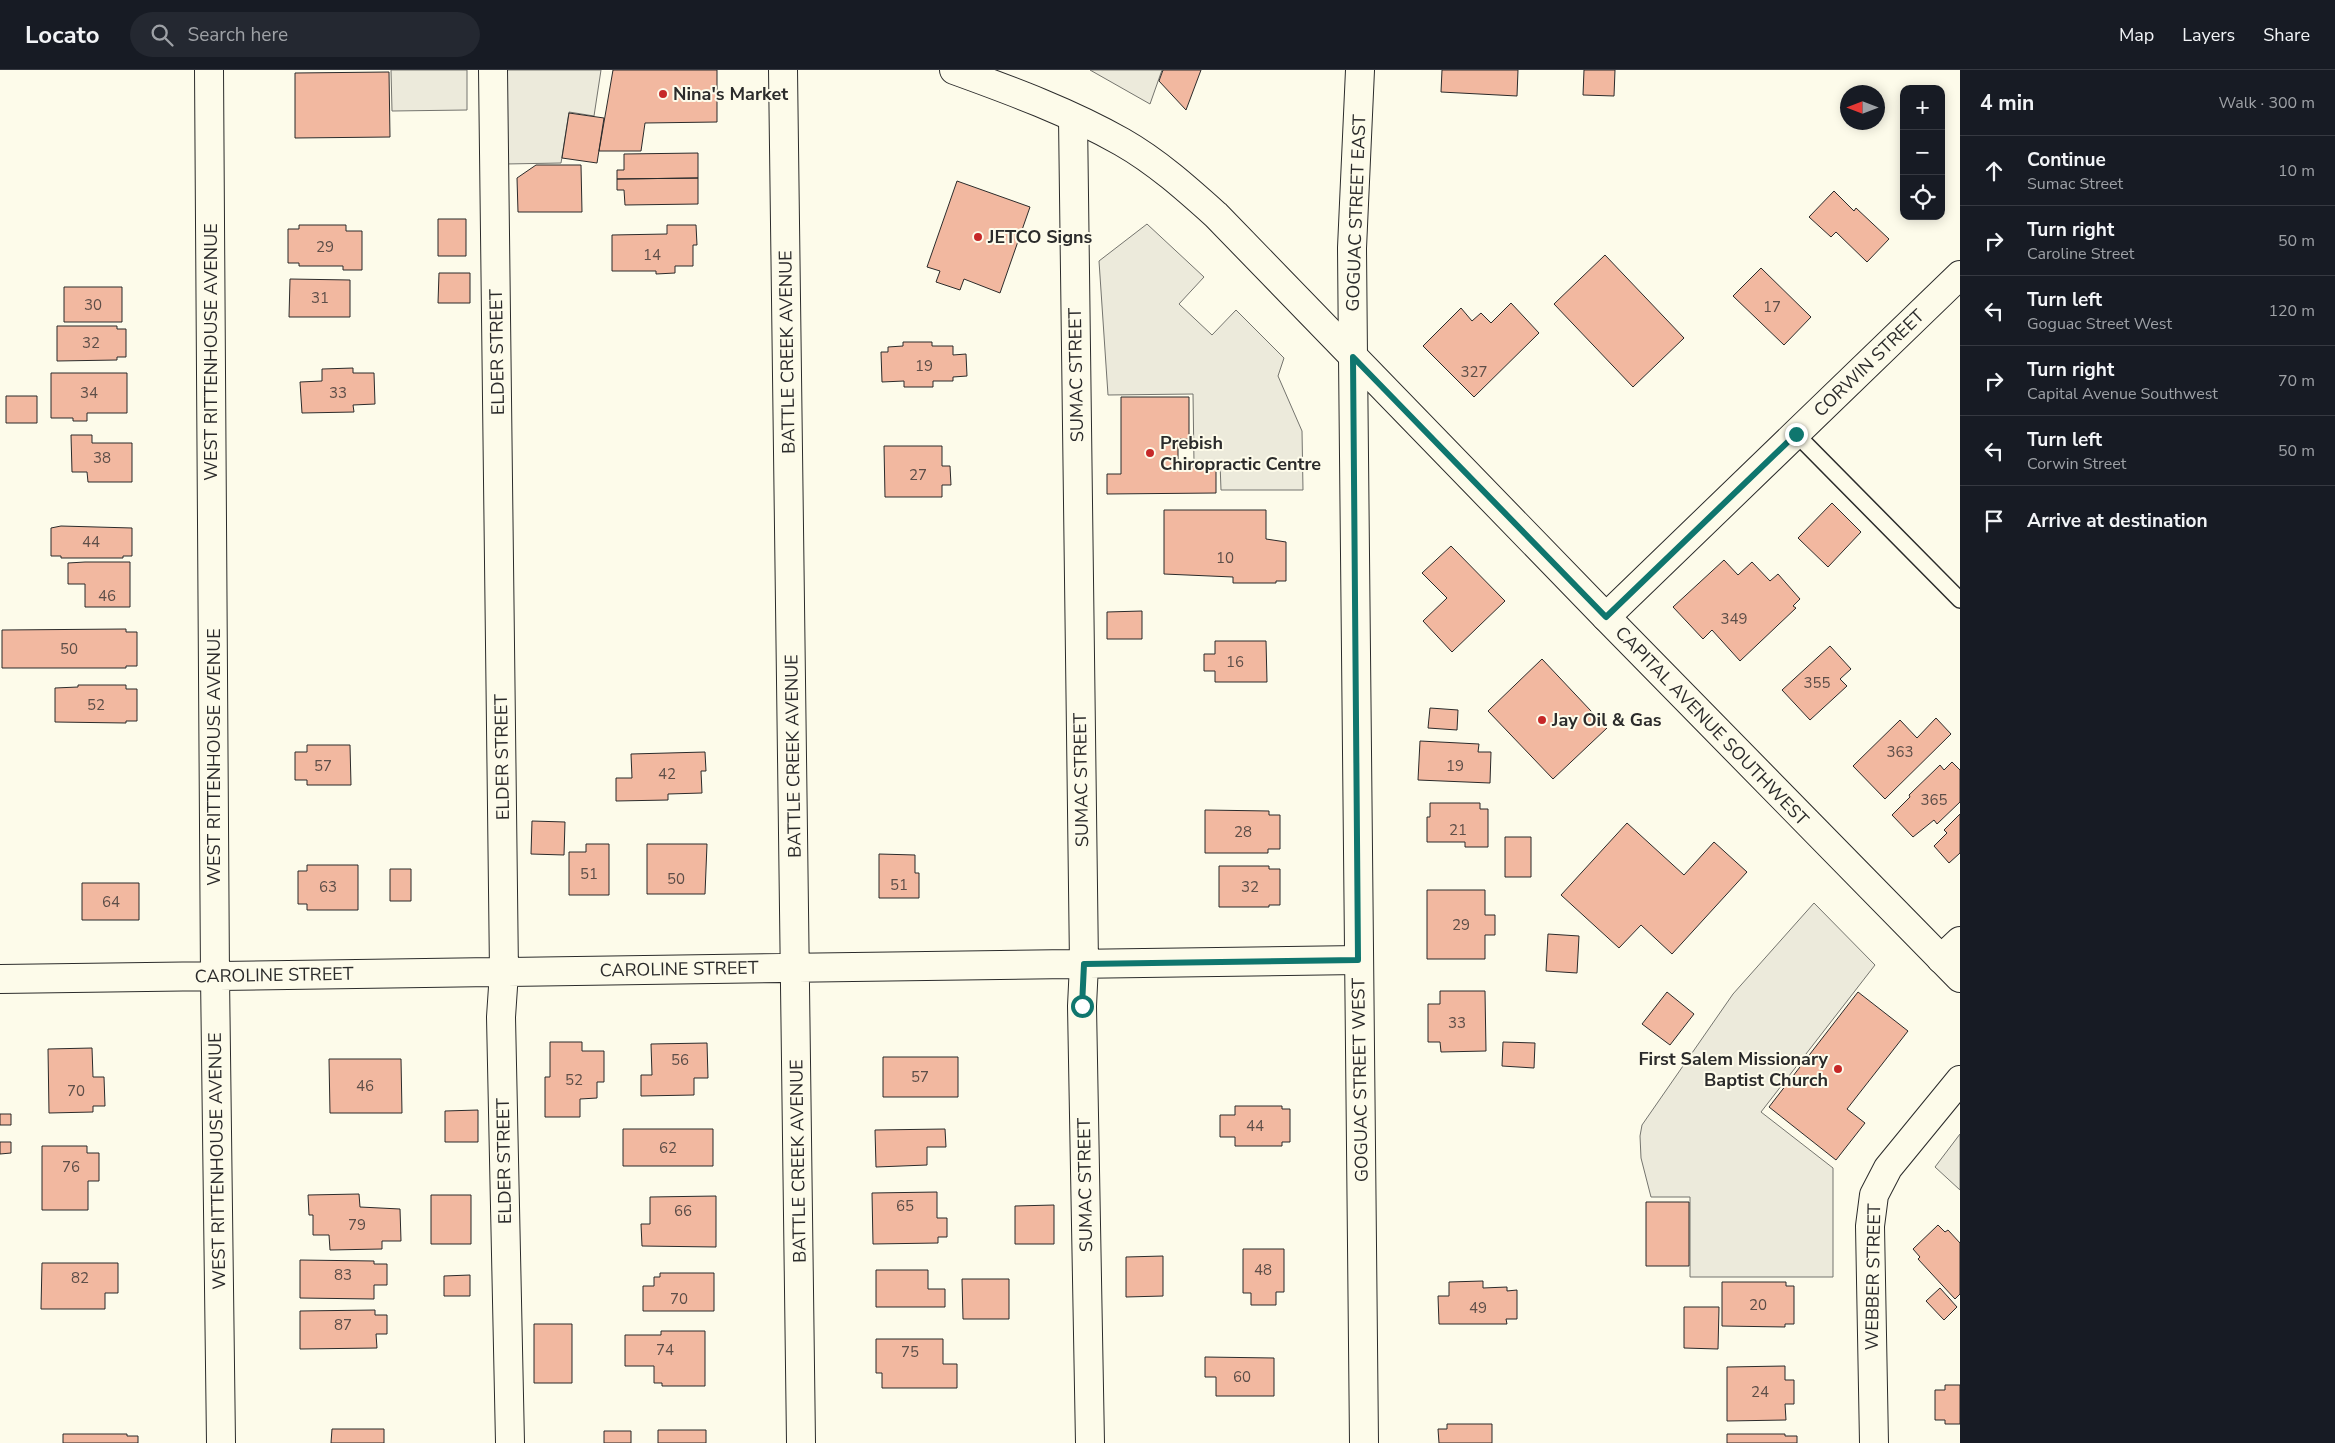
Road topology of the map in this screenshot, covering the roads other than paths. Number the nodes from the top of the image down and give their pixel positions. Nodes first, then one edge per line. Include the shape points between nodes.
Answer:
1 (208, 70) edge
2 (493, 70) edge
3 (783, 70) edge
4 (954, 70) edge
5 (1360, 70) edge
6 (1073, 118) junction
7 (1960, 275) edge
8 (1353, 357) junction
9 (1796, 434) junction
10 (1960, 600) edge
11 (1606, 617) junction
12 (1951, 950) edge
13 (1358, 960) junction
14 (1084, 964) junction
15 (796, 968) junction
16 (504, 972) junction
17 (215, 976) junction
18 (1960, 978) edge
19 (0, 979) edge
20 (1960, 1080) edge
21 (221, 1443) edge
22 (510, 1443) edge
23 (801, 1443) edge
24 (1090, 1443) edge
25 (1364, 1443) edge
26 (1874, 1443) edge

1 - 17 street, WEST RITTENHOUSE AVENUE
2 - 16 street, ELDER STREET
3 - 15 street, BATTLE CREEK AVENUE
4 - 6 street, CAPITAL AVENUE SOUTHWEST
5 - 8 street, GOGUAC STREET EAST via 1352,248
6 - 8 street, CAPITAL AVENUE SOUTHWEST via 1124,143 1185,187
6 - 14 street, SUMAC STREET
7 - 9 street, CORWIN STREET
8 - 11 street, CAPITAL AVENUE SOUTHWEST
8 - 13 street, GOGUAC STREET WEST
9 - 10 lane
9 - 11 street, CORWIN STREET
11 - 12 street, CAPITAL AVENUE SOUTHWEST
12 - 18 street, CAPITAL AVENUE SOUTHWEST
13 - 14 street, CAROLINE STREET
13 - 25 street, GOGUAC STREET WEST
14 - 15 street, CAROLINE STREET
14 - 24 street, SUMAC STREET via 1082,1006
15 - 16 street, CAROLINE STREET
15 - 23 street, BATTLE CREEK AVENUE
16 - 17 street, CAROLINE STREET
16 - 22 street, ELDER STREET via 501,1017
17 - 19 street, CAROLINE STREET
17 - 21 street, WEST RITTENHOUSE AVENUE
20 - 26 street, WEBBER STREET via 1888,1168 1874,1195 1870,1226

